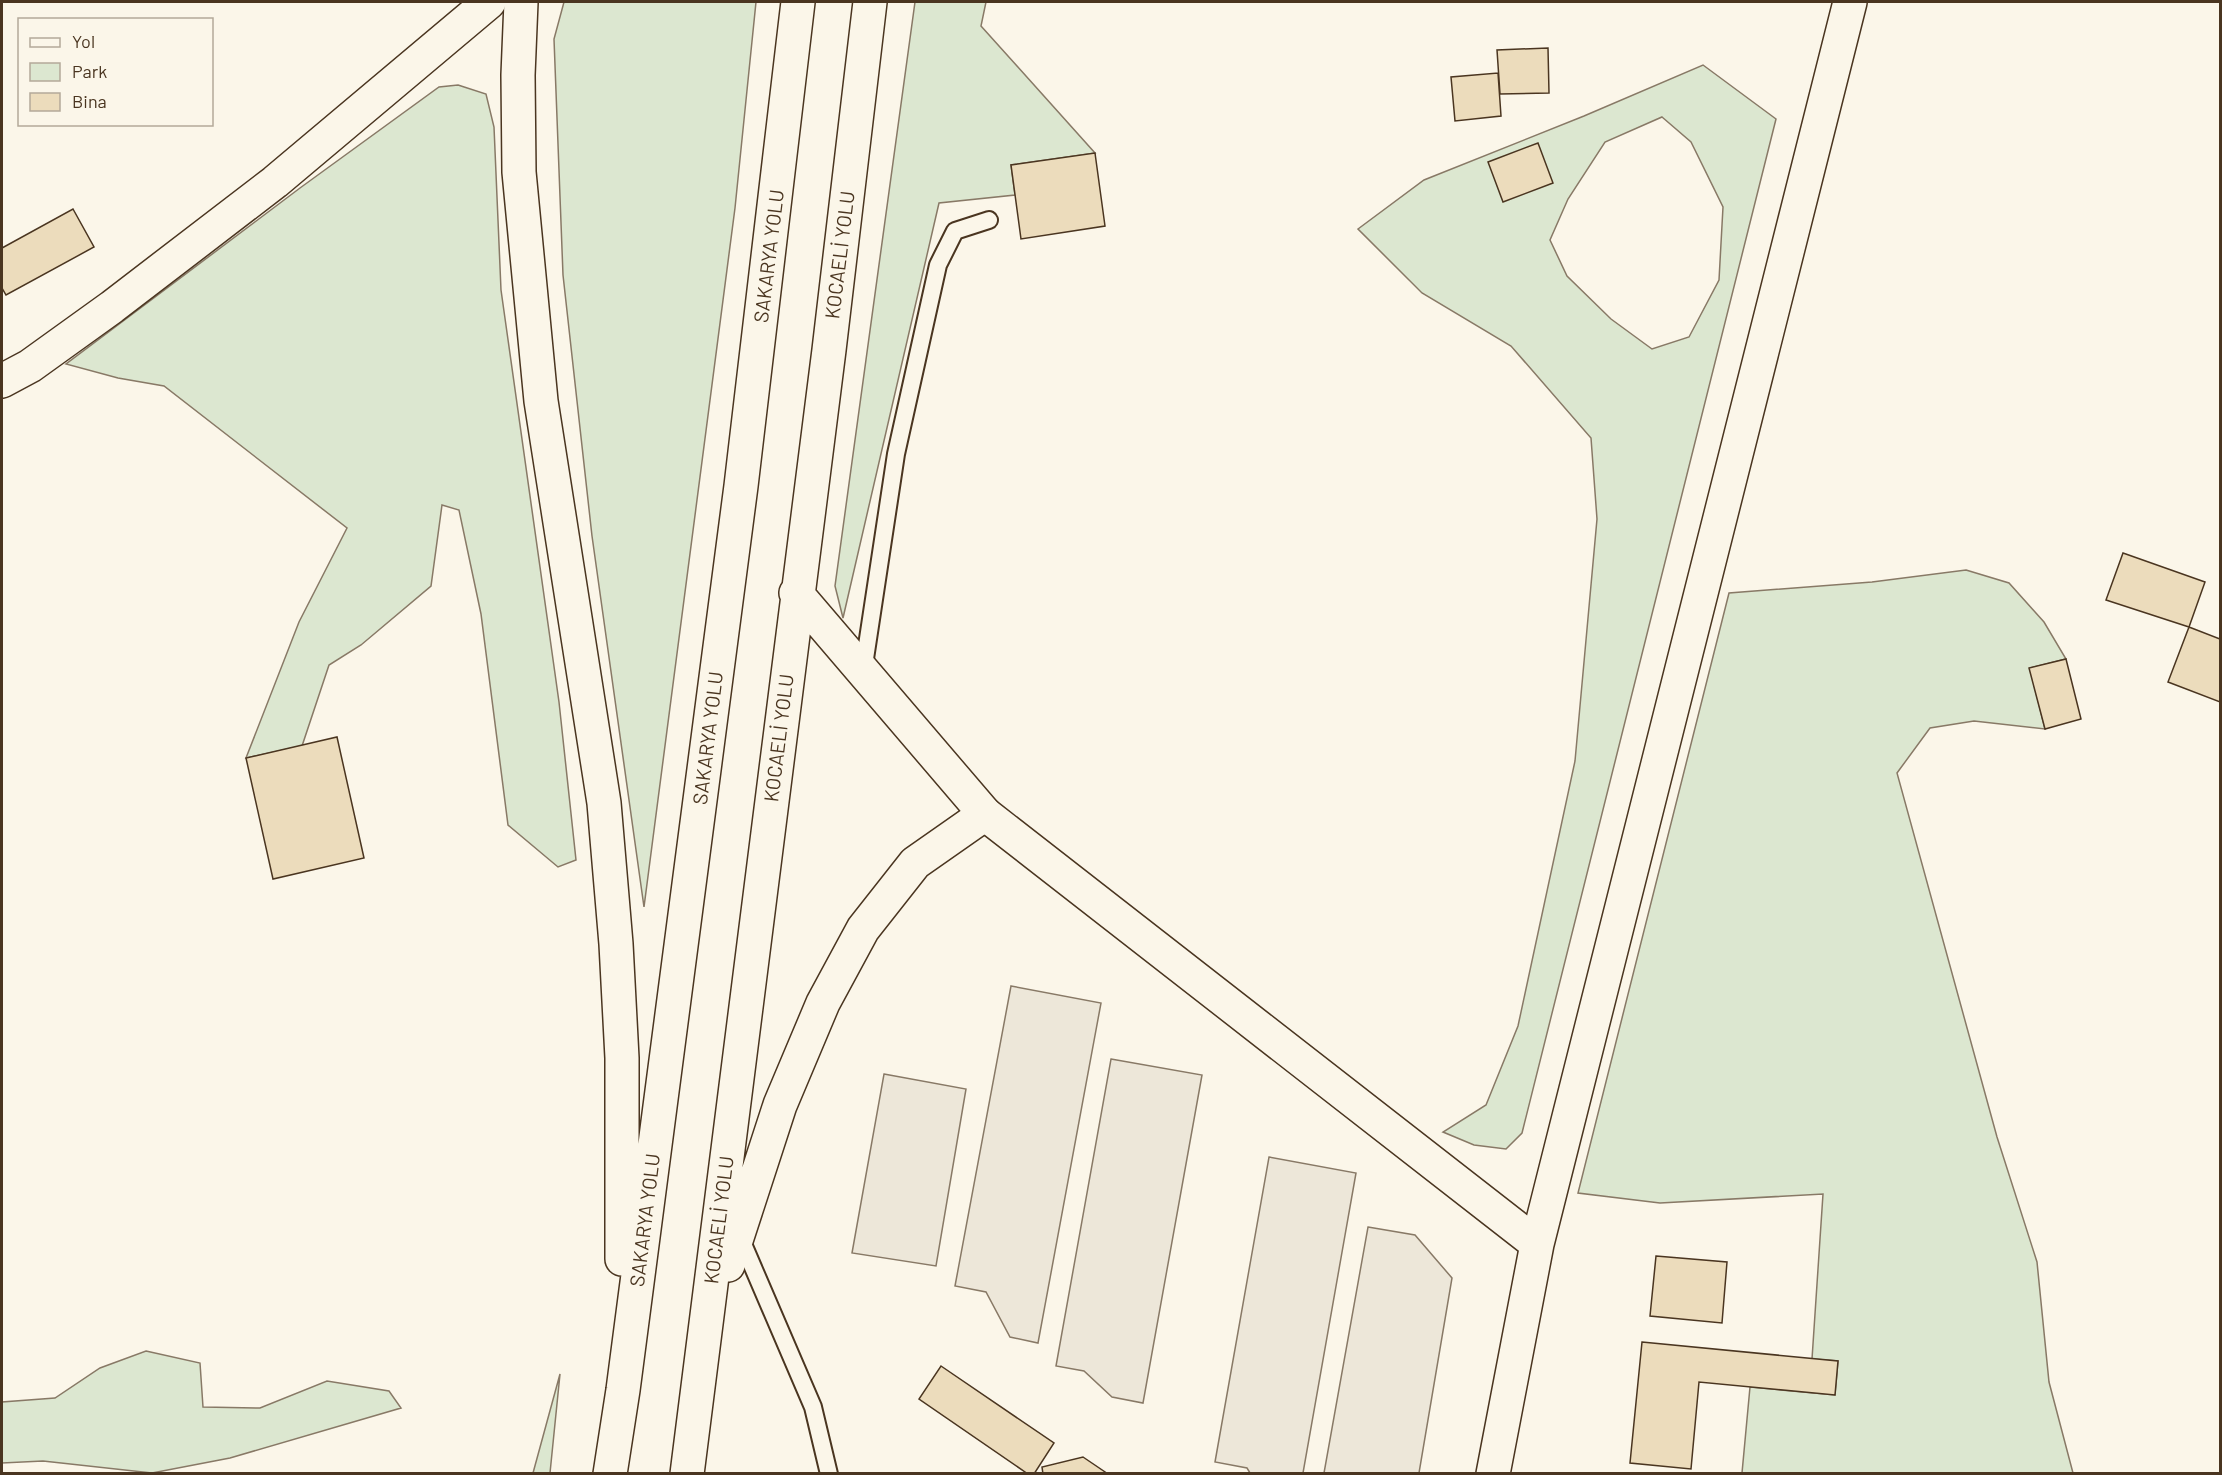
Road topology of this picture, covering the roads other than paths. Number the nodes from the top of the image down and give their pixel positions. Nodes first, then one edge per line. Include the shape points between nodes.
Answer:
1 (489, 2) edge
2 (521, 2) edge
3 (798, 2) edge
4 (870, 2) edge
5 (1850, 2) edge
6 (989, 220) dead end
7 (2, 381) edge
8 (796, 592) junction
9 (864, 672) junction
10 (985, 814) junction
11 (739, 1233) junction
12 (1537, 1244) junction
13 (704, 1341) junction
14 (622, 1390) junction
15 (610, 1473) edge
16 (687, 1473) edge
17 (829, 1473) edge
18 (1493, 1473) edge

1 - 7 main road via 275,182 85,327
2 - 14 main road via 519,172 541,401 604,803 616,944 622,1058
3 - 14 main road, SAKARYA YOLU via 742,474
4 - 8 main road, KOCAELİ YOLU
5 - 12 main road
6 - 9 lane via 955,231 938,265 896,454
8 - 9 main road
8 - 13 main road, KOCAELİ YOLU
9 - 10 main road
10 - 11 main road via 915,863 863,929 823,1003 780,1105
10 - 12 main road
11 - 13 main road
11 - 17 lane via 813,1407
12 - 18 main road
13 - 16 main road, KOCAELİ YOLU
14 - 15 main road, SAKARYA YOLU

